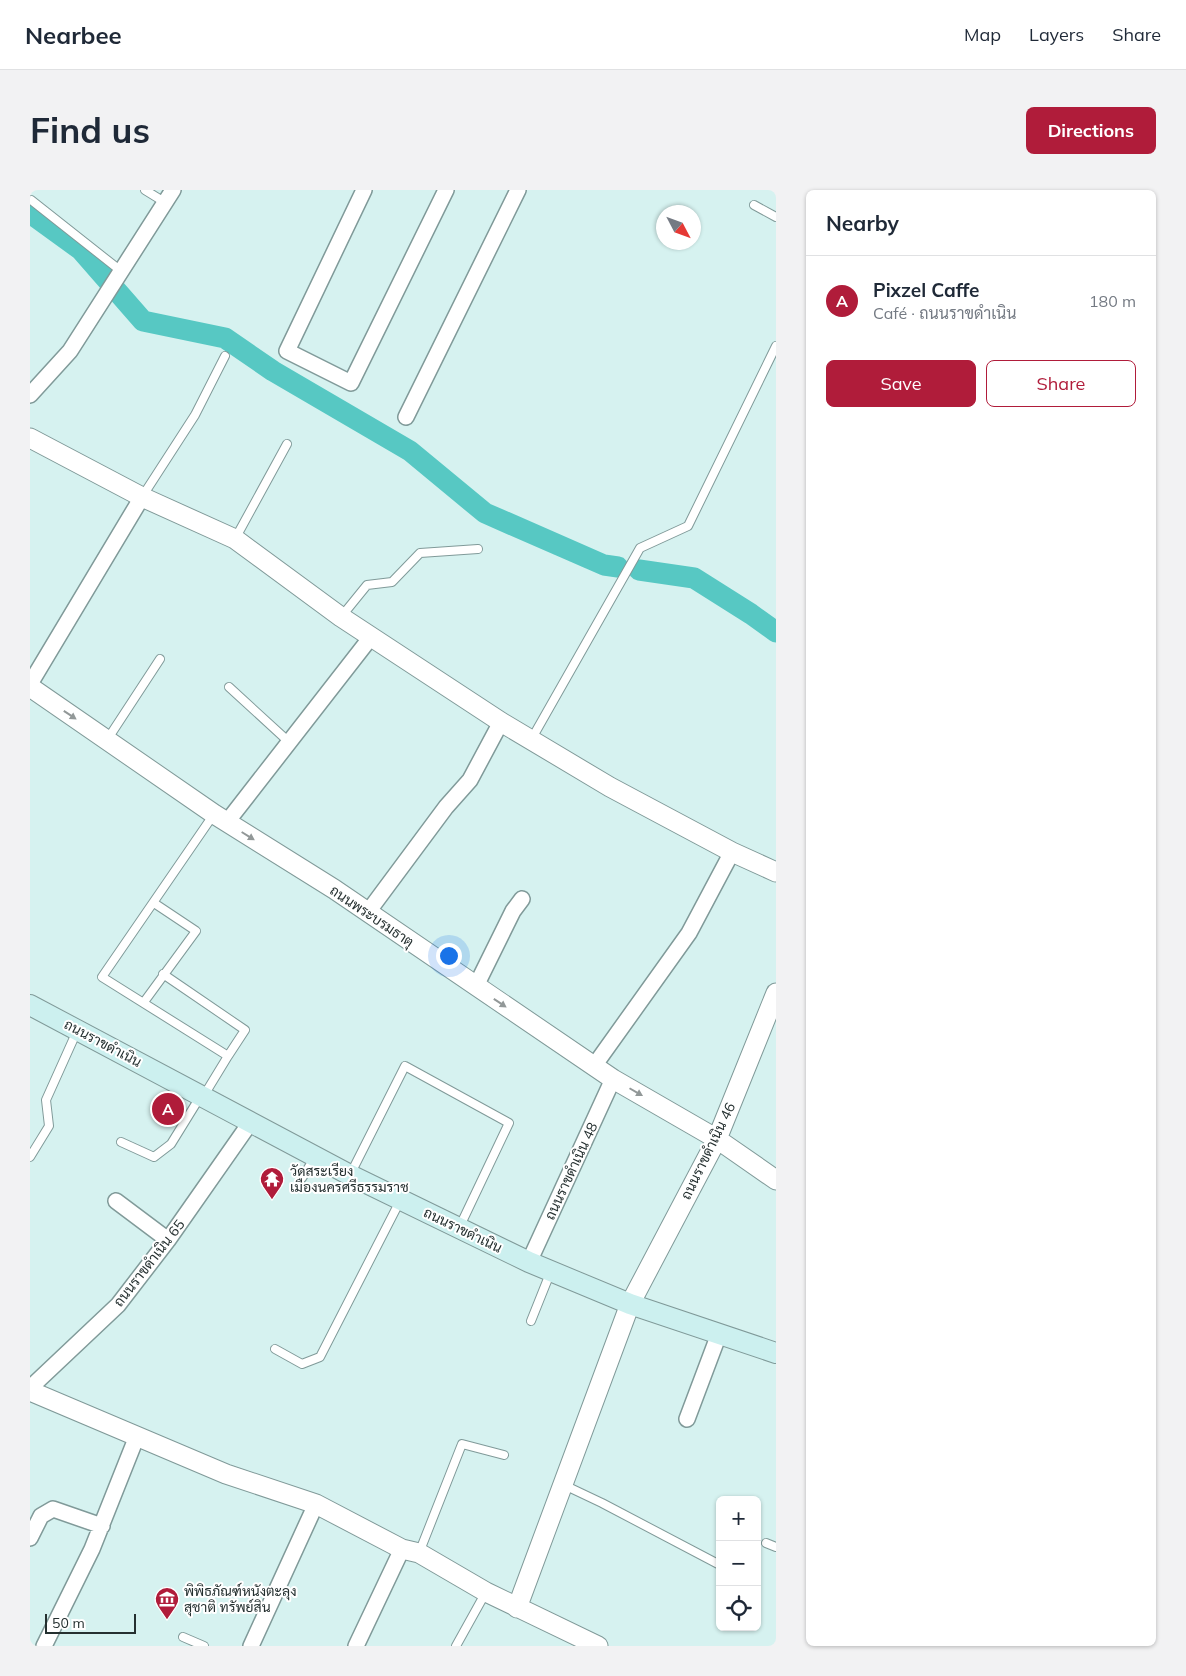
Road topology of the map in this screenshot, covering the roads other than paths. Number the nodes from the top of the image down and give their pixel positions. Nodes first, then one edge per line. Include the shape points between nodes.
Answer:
1 (145, 190) edge
2 (364, 190) edge
3 (446, 190) edge
4 (518, 190) edge
5 (170, 196) edge
6 (30, 200) edge
7 (754, 205) dead end
8 (776, 217) edge
9 (119, 274) junction
10 (776, 346) edge
11 (225, 356) dead end
12 (30, 395) edge
13 (406, 417) dead end
14 (30, 438) edge
15 (287, 444) dead end
16 (142, 497) junction
17 (235, 539) junction
18 (478, 549) dead end
19 (341, 617) junction
20 (371, 637) junction
21 (160, 659) dead end
22 (30, 686) edge
23 (229, 687) dead end
24 (501, 722) junction
25 (106, 740) junction
26 (531, 740) junction
27 (289, 742) junction
28 (221, 818) junction
29 (732, 852) junction
30 (776, 872) edge
31 (522, 899) dead end
32 (154, 903) junction
33 (368, 912) junction
34 (163, 974) junction
35 (476, 986) junction
36 (776, 993) edge
37 (144, 1002) junction
38 (30, 1006) edge
39 (78, 1030) junction
40 (228, 1056) junction
41 (594, 1066) junction
42 (613, 1079) junction
43 (202, 1096) junction
44 (250, 1123) junction
45 (717, 1140) junction
46 (121, 1142) dead end
47 (30, 1157) edge
48 (315, 1157) junction
49 (350, 1175) junction
50 (302, 1178) dead end
51 (776, 1180) edge
52 (400, 1200) junction
53 (116, 1201) dead end
54 (459, 1228) junction
55 (168, 1240) junction
56 (528, 1262) junction
57 (551, 1271) junction
58 (630, 1304) junction
59 (531, 1321) dead end
60 (719, 1334) junction
61 (275, 1349) dead end
62 (776, 1353) edge
63 (30, 1389) edge
64 (686, 1419) dead end
65 (137, 1436) junction
66 (504, 1455) dead end
67 (563, 1485) junction
68 (316, 1504) junction
69 (102, 1526) junction
70 (30, 1538) edge
71 (766, 1542) dead end
72 (776, 1547) edge
73 (410, 1551) junction
74 (716, 1564) edge
75 (486, 1592) junction
76 (517, 1608) junction
77 (183, 1636) dead end
78 (575, 1641) edge
79 (44, 1646) edge
80 (204, 1646) edge
81 (251, 1646) edge
82 (356, 1646) edge
83 (456, 1646) edge
84 (598, 1646) edge

1 - 5 lane
2 - 3 street via 287,351 351,383
4 - 13 street
5 - 9 street
6 - 9 lane
7 - 8 lane
9 - 12 street via 70,351
10 - 26 lane via 688,526 640,548
11 - 16 lane via 195,415
14 - 16 street
15 - 17 lane
16 - 17 street
16 - 22 street
17 - 19 street
18 - 19 lane via 420,553 392,582 367,585
19 - 20 street
20 - 24 street
20 - 27 street
21 - 25 lane
22 -> 25 street, ถนนพระบรมธาตุ
23 - 27 lane
24 - 26 street
24 - 33 street via 470,780
25 - 28 street, ถนนพระบรมธาตุ
26 - 29 street via 610,787
27 - 28 street
28 - 32 lane
28 -> 33 street, ถนนพระบรมธาตุ
29 - 30 street
29 - 41 street via 689,933
31 - 35 street
32 - 34 lane via 196,931
32 - 37 lane via 102,977
33 - 35 street, ถนนพระบรมธาตุ
34 - 37 lane
34 - 40 lane via 245,1030
35 -> 41 street, ถนนพระบรมธาตุ
36 - 45 street, ถนนราขดำเนิน 46
37 - 40 lane
38 - 39 main road, ถนนราขดำเนิน
39 - 43 main road, ถนนราขดำเนิน
39 - 47 lane via 46,1100 49,1126
40 - 43 lane
41 - 42 street, ถนนพระบรมธาตุ
42 -> 45 street, ถนนพระบรมธาตุ
42 - 56 street, ถนนราขดำเนิน 48
43 - 44 main road, ถนนราขดำเนิน
43 - 46 lane via 171,1144 154,1157
44 - 48 main road, ถนนราขดำเนิน
44 - 55 street, ถนนราขดำเนิน 65
45 - 51 street, ถนนพระบรมธาตุ
45 - 58 street, ถนนราขดำเนิน 46
48 - 49 main road, ถนนราขดำเนิน
48 - 50 lane
49 - 52 main road, ถนนราขดำเนิน
49 - 54 lane via 405,1066 509,1123
52 - 54 main road, ถนนราขดำเนิน
52 - 61 lane via 320,1357 302,1364
53 - 55 street
54 - 56 main road, ถนนราขดำเนิน
55 - 63 street, ถนนราขดำเนิน 65 via 118,1305
56 - 57 main road, ถนนราขดำเนิน
57 - 58 main road, ถนนราขดำเนิน
57 - 59 lane
58 - 60 main road, ถนนราขดำเนิน
58 - 67 street, ถนนราขดำเนิน 46
60 - 62 main road, ถนนราขดำเนิน
60 - 64 street
63 - 65 street
65 - 68 street via 226,1474
65 - 69 street
66 - 73 lane via 462,1444
67 - 74 lane via 602,1502
67 - 76 street, ถนนราขดำเนิน 46
68 - 73 street
68 - 81 street
69 - 70 street via 53,1510 41,1516
69 - 79 street
71 - 72 lane
73 - 75 street
73 - 82 street
75 - 76 street
75 - 83 lane
76 - 78 street
77 - 80 lane
78 - 84 street

